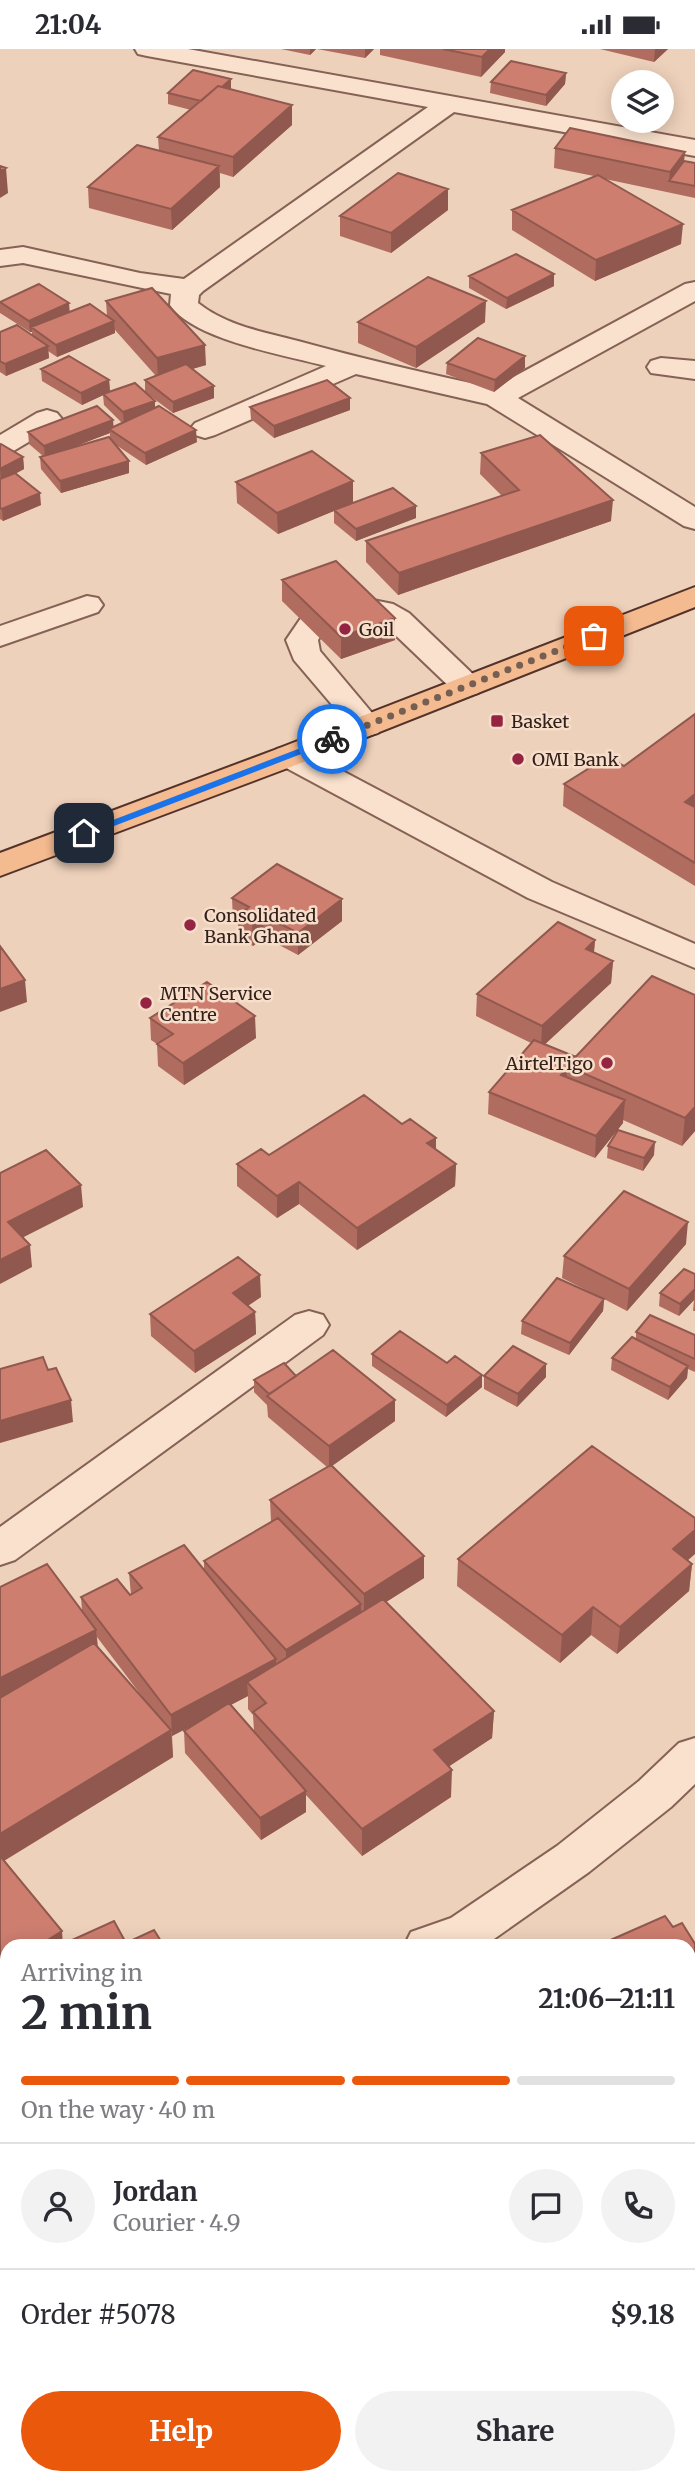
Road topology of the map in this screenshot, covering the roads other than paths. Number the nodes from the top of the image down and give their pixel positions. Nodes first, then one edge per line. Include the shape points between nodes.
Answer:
1 (147, 49) edge
2 (449, 104) junction
3 (695, 148) edge
4 (0, 258) edge
5 (191, 288) junction
6 (695, 291) edge
7 (353, 365) junction
8 (661, 367) dead end
9 (695, 370) edge
10 (497, 398) junction
11 (47, 419) dead end
12 (205, 429) dead end
13 (0, 447) edge
14 (695, 520) edge
15 (695, 596) edge
16 (87, 605) dead end
17 (0, 637) edge
18 (467, 686) junction
19 (367, 726) junction
20 (289, 756) junction
21 (0, 865) edge
22 (695, 957) edge
23 (309, 1325) dead end
24 (0, 1549) edge
25 (695, 1756) edge
26 (448, 1939) edge

1 - 2 street
2 - 3 street
2 - 5 street
4 - 5 street via 23,255
5 - 7 street via 184,305 212,324
6 - 10 street
7 - 10 street
7 - 12 street
8 - 9 street
10 - 14 street
11 - 13 street
15 - 18 main road
16 - 17 street
18 - 19 main road
18 - 19 street via 398,620 382,611 363,607 312,625 302,640 305,653
19 - 20 main road
20 - 21 main road
20 - 22 street via 540,890
23 - 24 street
25 - 26 street via 573,1859 466,1933

